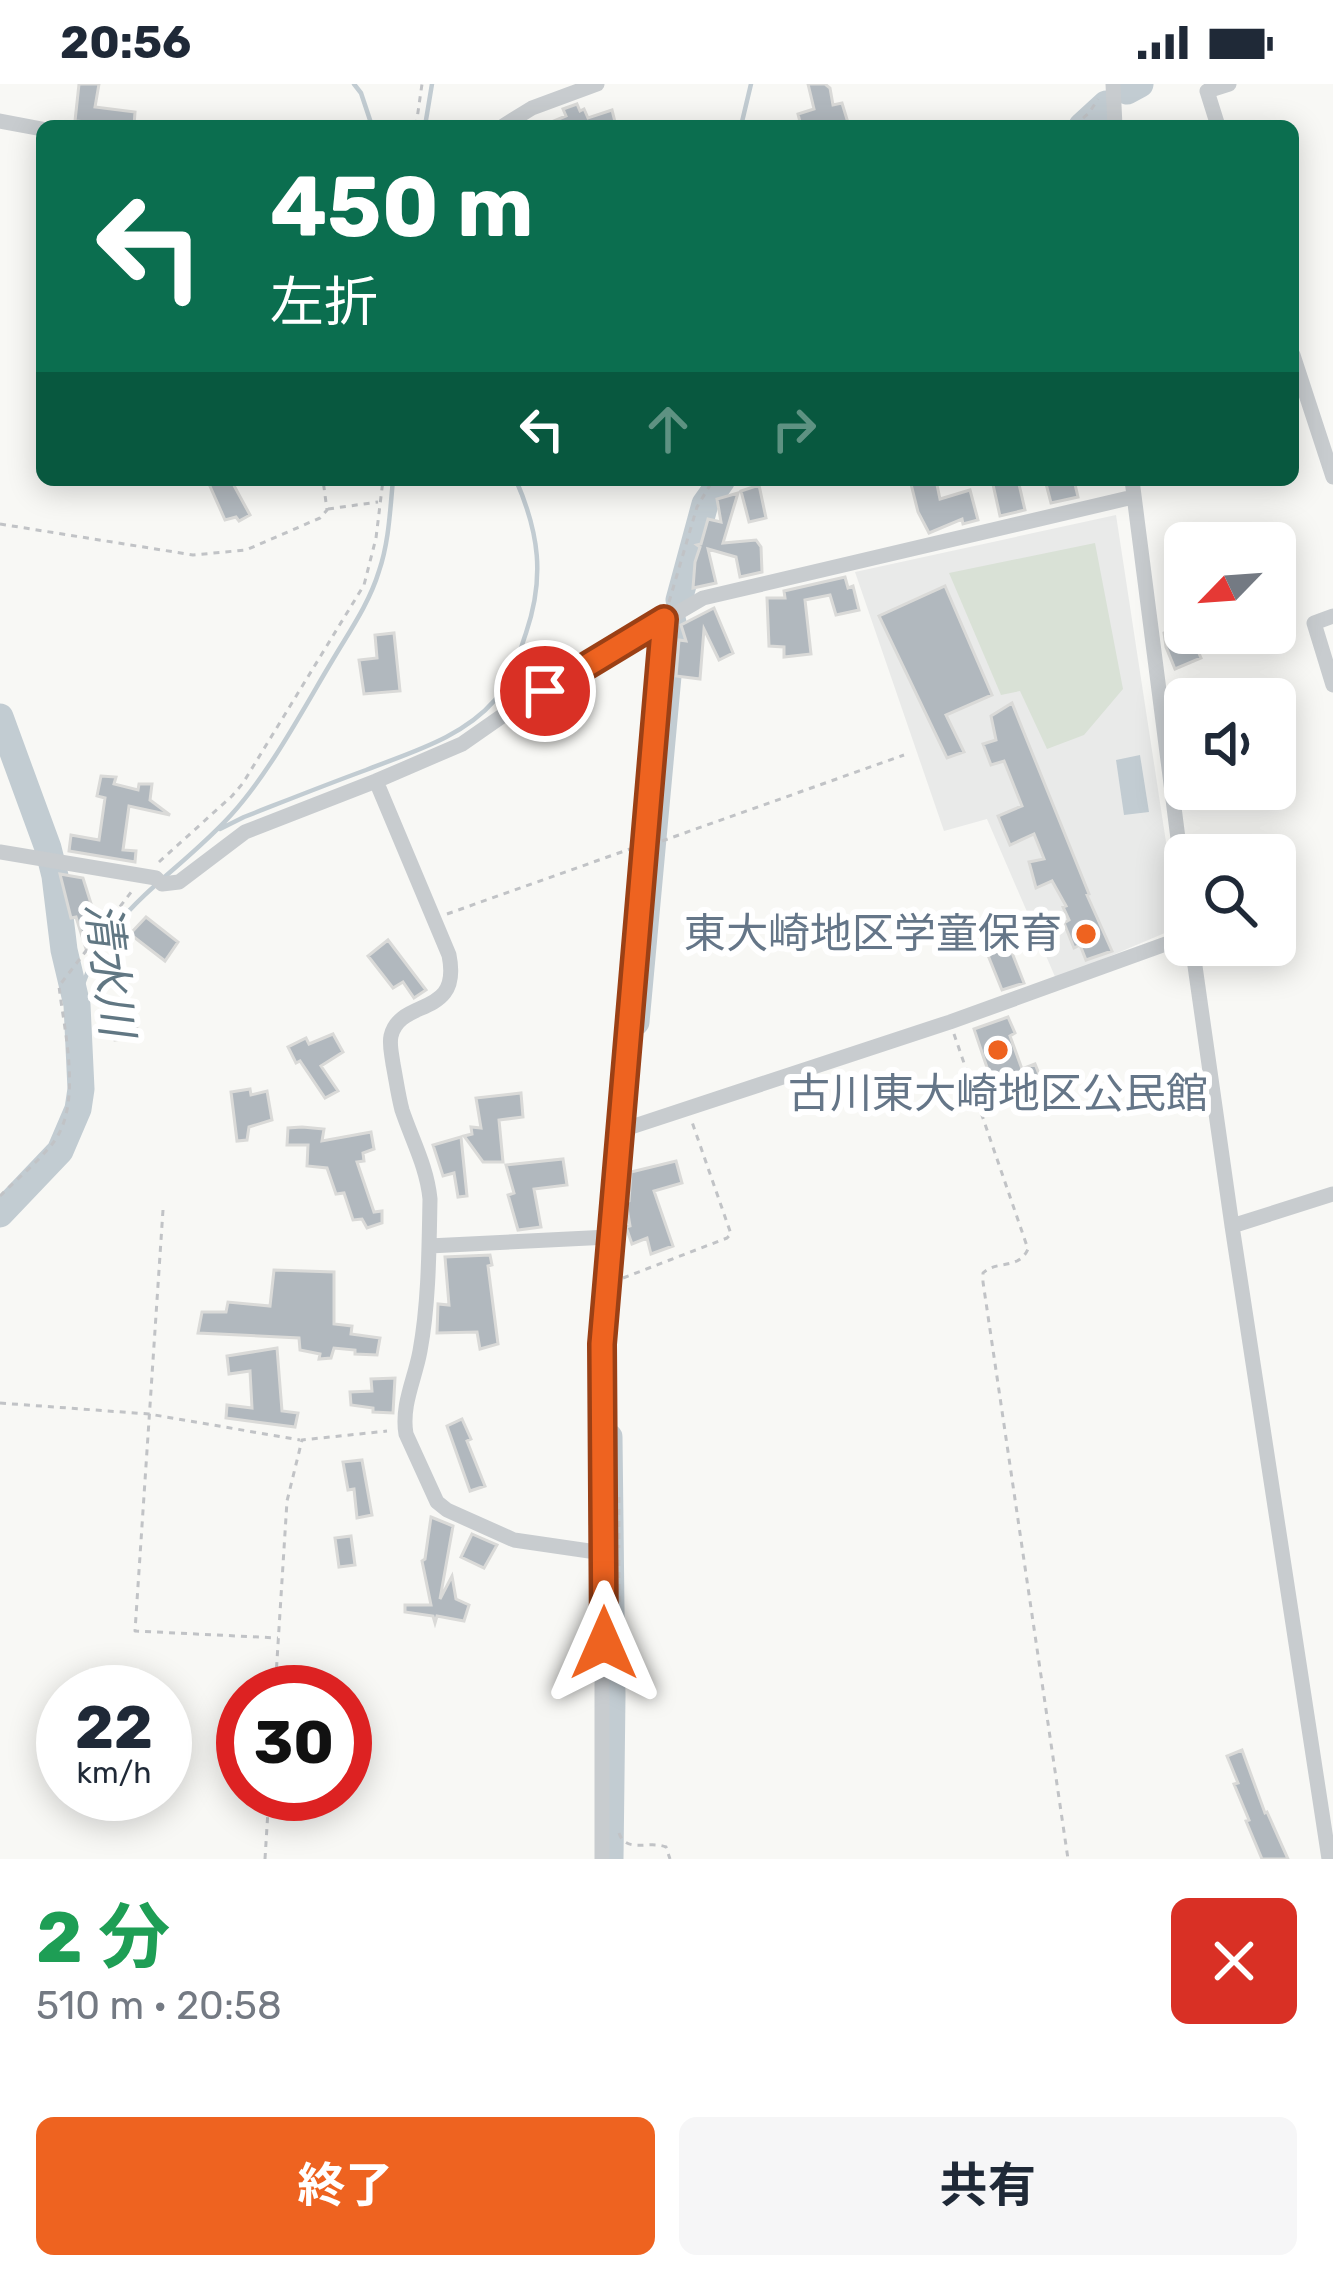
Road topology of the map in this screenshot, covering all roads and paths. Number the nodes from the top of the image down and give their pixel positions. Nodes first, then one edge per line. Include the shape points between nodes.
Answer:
1 (422, 84) edge
2 (596, 84) edge
3 (1229, 84) edge
4 (1113, 87) edge
5 (417, 120) edge
6 (513, 120) edge
7 (1080, 120) edge
8 (1115, 120) edge
9 (1216, 120) edge
10 (0, 121) edge
11 (36, 128) edge
12 (1299, 373) edge
13 (1333, 478) edge
14 (324, 486) edge
15 (382, 486) edge
16 (709, 486) edge
17 (1132, 488) edge
18 (381, 502) junction
19 (326, 510) junction
20 (0, 524) edge
21 (1333, 616) edge
22 (664, 619) junction
23 (1333, 685) edge
24 (904, 755) dead end
25 (376, 782) junction
26 (1177, 834) edge
27 (651, 843) junction
28 (0, 852) edge
29 (154, 879) junction
30 (434, 919) junction
31 (1164, 945) edge
32 (1195, 966) edge
33 (950, 1022) junction
34 (687, 1109) junction
35 (620, 1131) junction
36 (1333, 1194) edge
37 (0, 1196) edge
38 (163, 1210) dead end
39 (1232, 1226) junction
40 (609, 1237) junction
41 (429, 1246) junction
42 (622, 1278) dead end
43 (0, 1403) edge
44 (149, 1414) junction
45 (404, 1424) junction
46 (302, 1440) junction
47 (619, 1481) dead end
48 (604, 1553) junction
49 (278, 1639) junction
50 (277, 1665) edge
51 (619, 1667) dead end
52 (267, 1821) edge
53 (618, 1831) dead end
54 (265, 1859) edge
55 (602, 1859) edge
56 (670, 1859) edge
57 (1068, 1859) edge
58 (1329, 1859) edge

1 - 5 path
2 - 6 street
3 - 9 street via 1207,91
4 - 7 path
4 - 8 street
10 - 11 street
12 - 13 street
14 - 19 path
15 - 18 path
16 - 22 path
17 - 22 street via 703,598
17 - 26 street
18 - 19 path
18 - 29 path via 364,584 243,783
19 - 20 path via 246,550 220,554
21 - 23 street via 1314,623
22 - 25 street via 462,744
22 - 27 street
24 - 27 path
25 - 29 street via 244,832 179,882
25 - 30 street
27 - 30 path
27 - 35 street
28 - 29 street
29 - 37 path via 59,986 69,1108 53,1144
30 - 41 street via 453,971 450,986 398,1022 389,1042 400,1105 428,1180
31 - 33 street
32 - 39 street
33 - 34 street
33 - 57 path via 1028,1249 1016,1262 988,1268 983,1282
34 - 35 street
34 - 42 path via 731,1234
35 - 40 street
36 - 39 street
38 - 44 path
39 - 58 street
40 - 41 street
40 - 48 street
41 - 45 street via 421,1350
43 - 44 path
44 - 46 path
44 - 49 path via 135,1631
45 - 46 path
45 - 48 street via 446,1510 514,1540
46 - 49 path via 287,1501
47 - 51 path
48 - 55 street
49 - 50 path
52 - 54 path
53 - 56 path via 629,1846 666,1847

